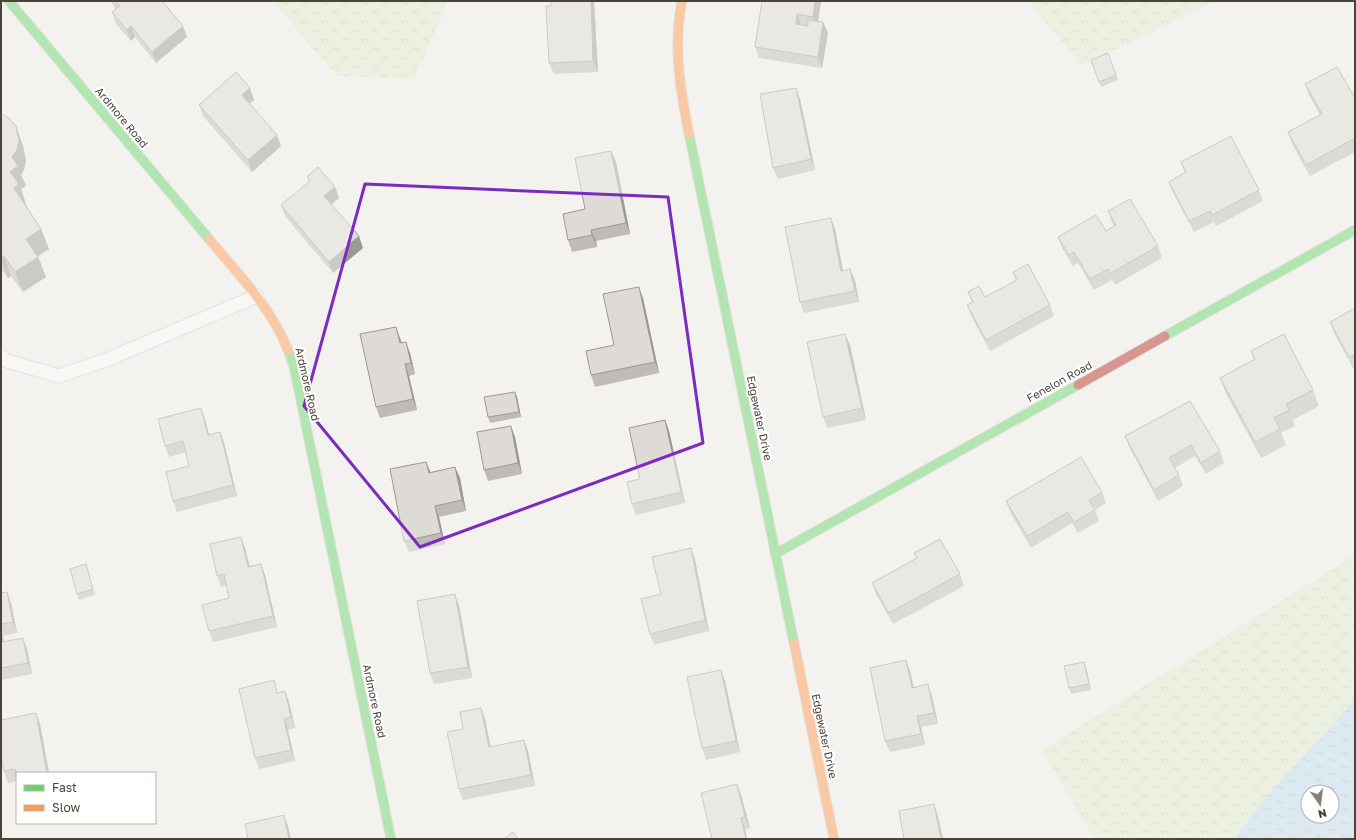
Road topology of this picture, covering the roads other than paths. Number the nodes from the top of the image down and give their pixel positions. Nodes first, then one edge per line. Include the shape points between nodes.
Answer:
1 (9, 1) edge
2 (682, 1) edge
3 (1355, 230) edge
4 (257, 296) junction
5 (1, 356) edge
6 (775, 554) junction
7 (391, 839) edge
8 (834, 839) edge

1 - 4 street, Ardmore Road
2 - 6 street, Edgewater Drive via 678,37 681,95
3 - 6 street, Fenelon Road
4 - 5 lane via 106,360 59,376 6,361
4 - 7 street, Ardmore Road via 277,325 294,368
6 - 8 street, Edgewater Drive

